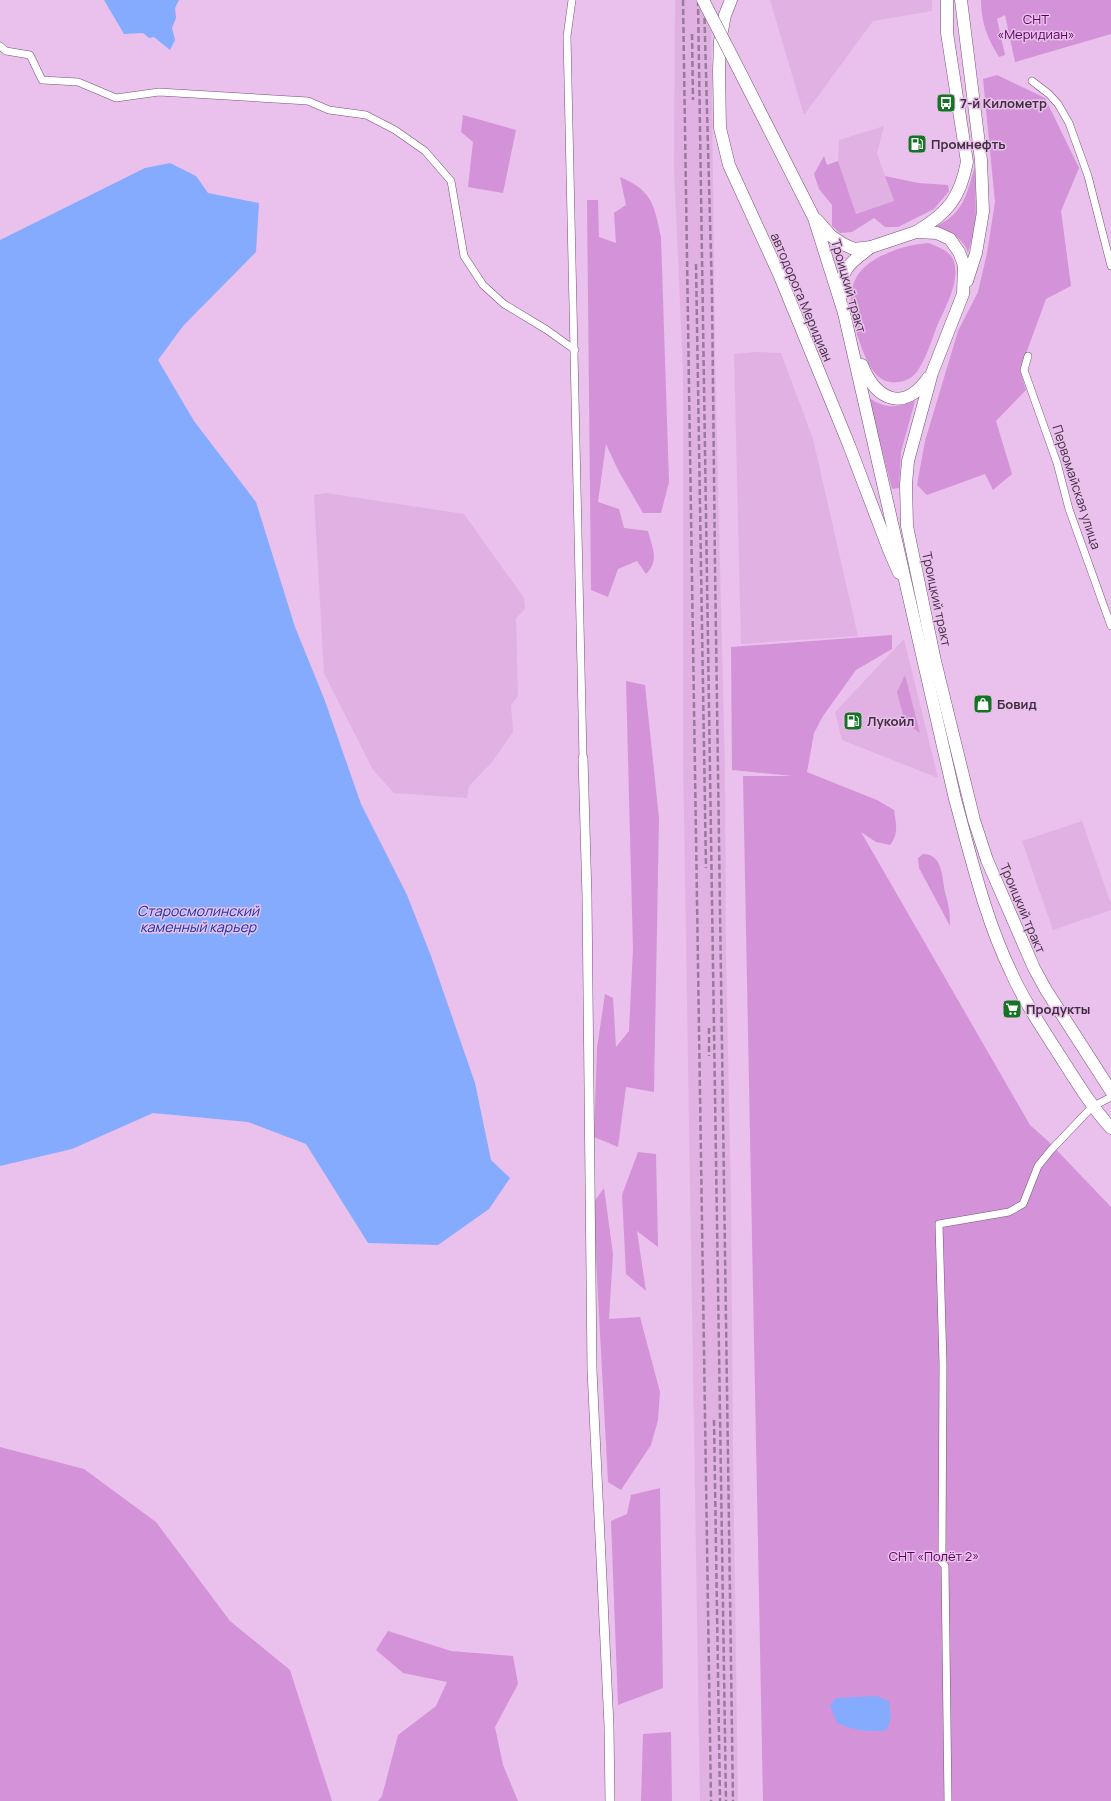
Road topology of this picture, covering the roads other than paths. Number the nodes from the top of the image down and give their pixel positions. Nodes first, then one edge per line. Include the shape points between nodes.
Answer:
1 (572, 0) edge
2 (704, 0) edge
3 (731, 0) edge
4 (947, 0) edge
5 (961, 0) edge
6 (0, 46) edge
7 (1032, 82) dead end
8 (814, 218) junction
9 (916, 232) junction
10 (871, 248) junction
11 (1111, 266) edge
12 (963, 294) junction
13 (844, 313) junction
14 (850, 338) junction
15 (575, 350) junction
16 (1028, 356) dead end
17 (932, 373) junction
18 (910, 596) junction
19 (1111, 626) edge
20 (583, 758) joint
21 (1111, 1091) edge
22 (1111, 1097) edge
23 (1092, 1107) junction
24 (1111, 1128) edge
25 (610, 1801) edge
26 (948, 1801) edge

1 - 15 street via 567,36
2 - 8 main road, Троицкий тракт, bridge
3 - 18 main road, автодорога Меридиан via 720,41 718,85 720,128 729,165 778,274
4 - 9 main road via 947,33 966,162 963,181 954,201 932,222
5 - 12 main road via 981,160 982,212 976,253
6 - 15 street via 6,51 30,55 42,80 78,82 116,98 159,92 308,101 329,110 366,115 395,130 425,150 451,180 464,256 483,285 504,304
7 - 11 street via 1049,94 1069,123 1088,176
8 - 10 main road, Троицкий тракт via 831,236 843,244 854,249
8 - 13 main road, Троицкий тракт
9 - 10 main road, Троицкий тракт
9 - 12 main road, Троицкий тракт via 936,233 950,239 956,245 964,265
10 - 13 main road via 846,269 842,278
12 - 17 main road, Троицкий тракт
13 - 14 main road, Троицкий тракт
14 - 17 main road via 866,376 890,399 913,395
14 - 18 main road, Троицкий тракт
15 - 20 street
16 - 19 street, Первомайская улица via 1024,370 1057,463 1069,509
17 - 21 main road, Троицкий тракт via 908,461 907,526 935,661 971,806 987,860 1027,955 1046,990
18 - 23 main road, Троицкий тракт via 955,799 972,864 999,944 1029,1006
20 - 25 street via 592,1370 609,1726
22 - 23 street
23 - 24 main road, Троицкий тракт
23 - 26 street via 1038,1166 1027,1198 1017,1209 938,1224 943,1364 940,1560 944,1566

